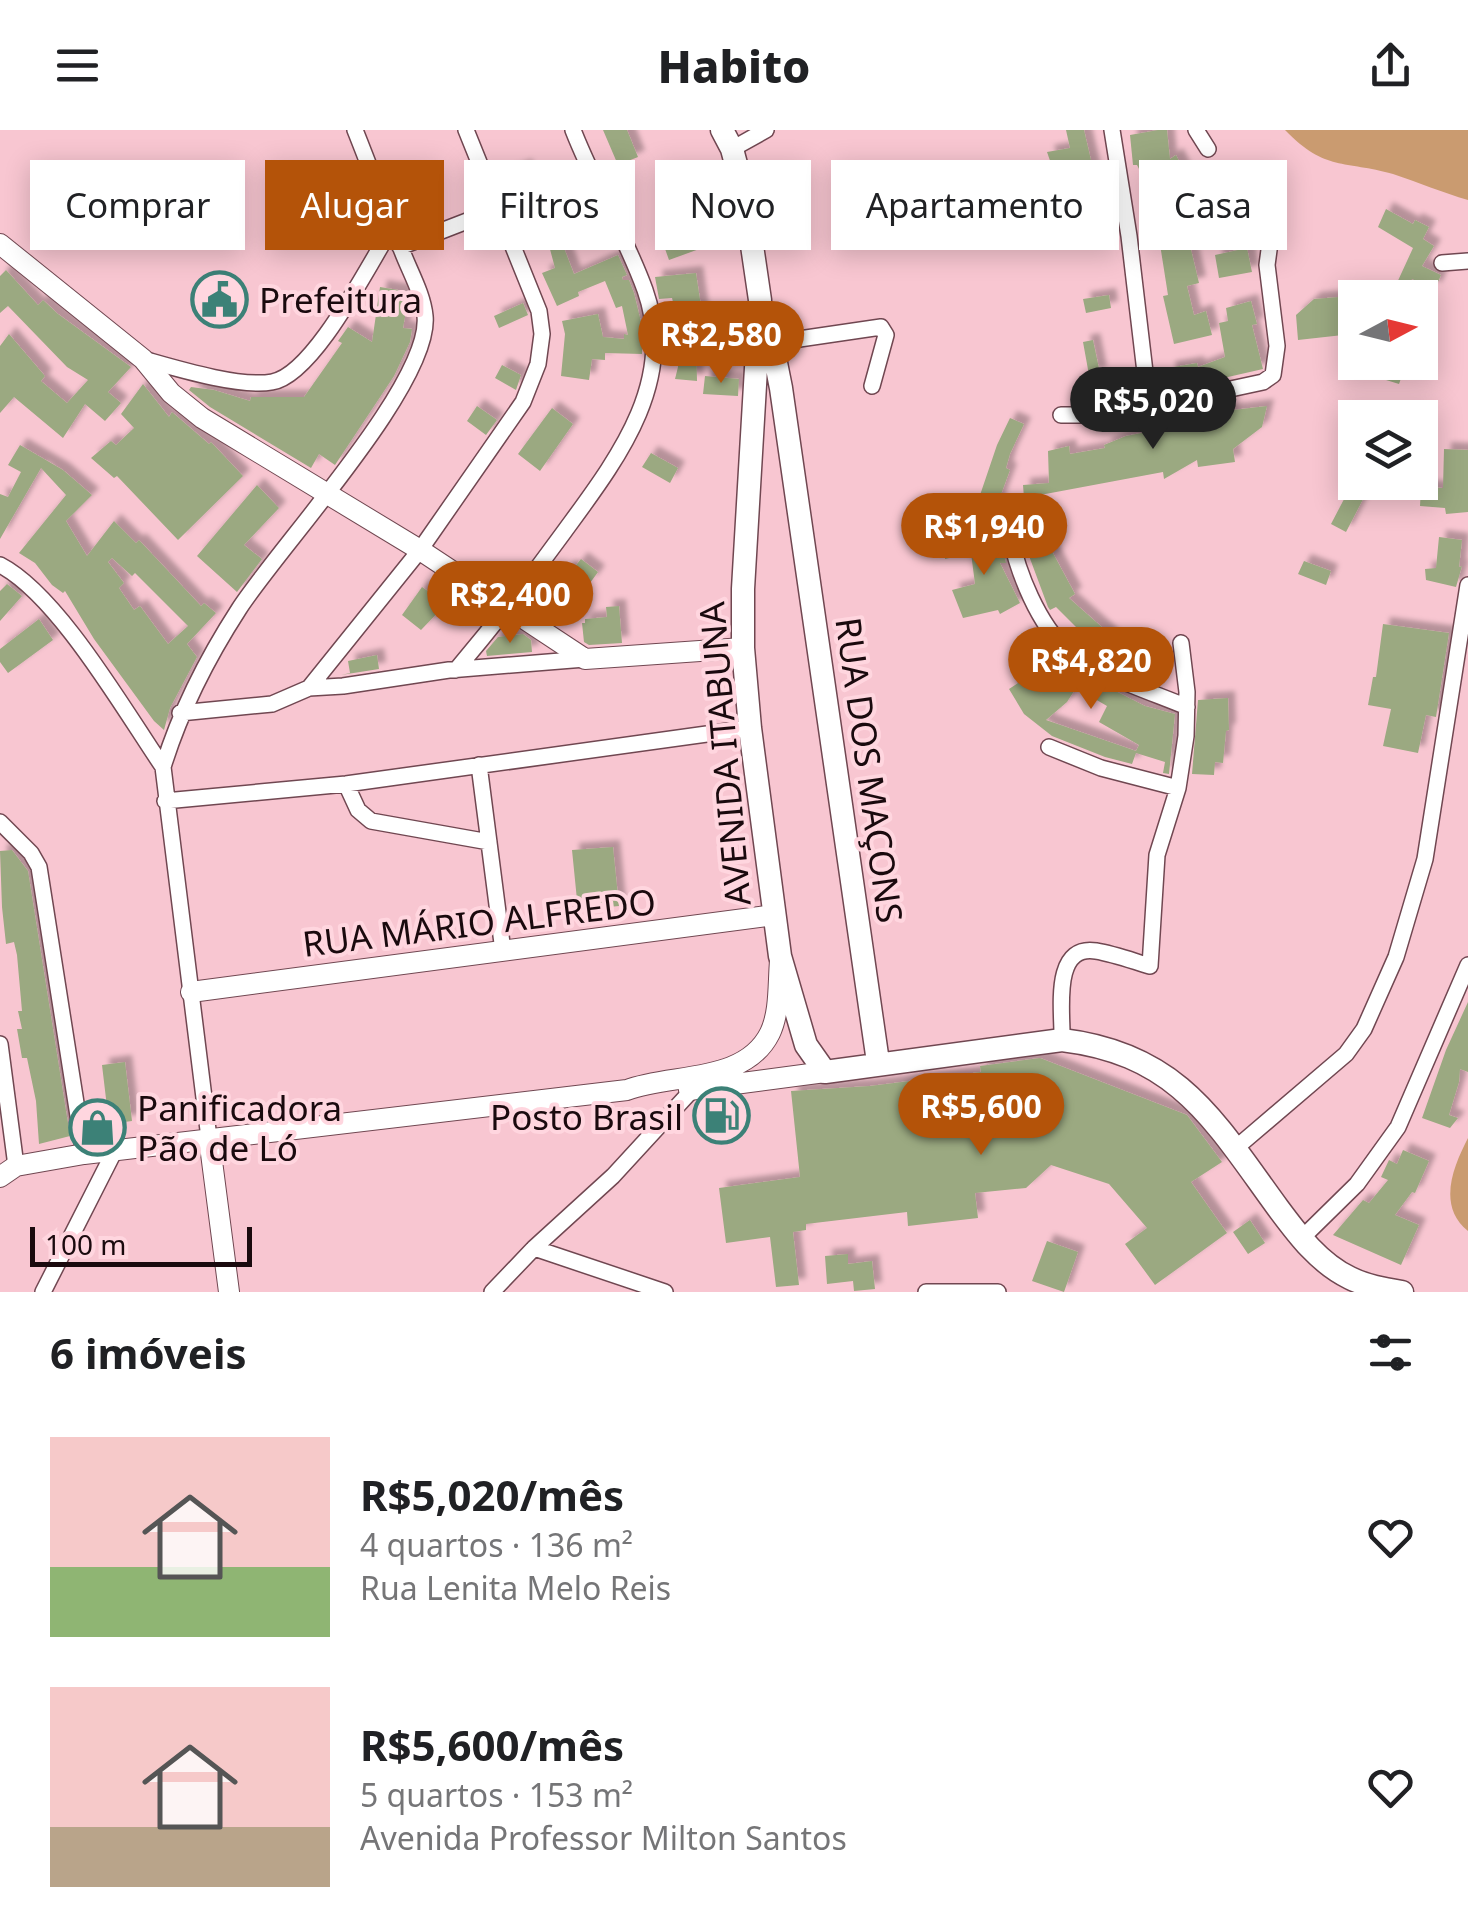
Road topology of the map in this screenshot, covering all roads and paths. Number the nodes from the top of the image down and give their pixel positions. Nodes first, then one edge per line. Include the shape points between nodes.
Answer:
1 (355, 130) edge
2 (466, 130) edge
3 (573, 130) edge
4 (766, 130) edge
5 (1112, 130) edge
6 (1196, 130) edge
7 (727, 140) edge
8 (1208, 149) dead end
9 (367, 160) edge
10 (478, 160) edge
11 (0, 244) edge
12 (377, 250) edge
13 (401, 250) edge
14 (514, 250) edge
15 (1270, 250) edge
16 (1468, 261) edge
17 (1442, 263) dead end
18 (760, 312) junction
19 (772, 344) junction
20 (143, 360) junction
21 (872, 386) dead end
22 (1149, 406) junction
23 (1060, 415) dead end
24 (752, 428) junction
25 (786, 428) junction
26 (328, 495) junction
27 (1010, 534) dead end
28 (420, 550) junction
29 (0, 565) edge
30 (1468, 585) edge
31 (509, 608) junction
32 (1181, 643) dead end
33 (743, 648) junction
34 (585, 659) junction
35 (456, 670) junction
36 (309, 688) junction
37 (1187, 707) junction
38 (180, 713) junction
39 (750, 728) junction
40 (1049, 746) dead end
41 (479, 765) junction
42 (163, 767) junction
43 (346, 784) junction
44 (1178, 788) junction
45 (165, 800) junction
46 (0, 822) edge
47 (489, 842) junction
48 (774, 914) junction
49 (503, 951) junction
50 (780, 956) junction
51 (1468, 965) edge
52 (191, 992) junction
53 (1062, 1040) junction
54 (0, 1044) edge
55 (878, 1062) junction
56 (825, 1072) junction
57 (693, 1089) junction
58 (627, 1090) junction
59 (209, 1138) junction
60 (1236, 1147) junction
61 (115, 1150) junction
62 (84, 1154) junction
63 (8, 1171) edge
64 (1301, 1240) junction
65 (534, 1248) junction
66 (44, 1292) edge
67 (229, 1292) edge
68 (492, 1292) edge
69 (665, 1292) edge
70 (926, 1292) edge
71 (998, 1292) edge
72 (1402, 1292) edge

1 - 9 street
2 - 10 street
3 - 31 street via 646,292 652,367 621,454
4 - 7 street
5 - 22 street
6 - 8 street
7 - 18 main road, AVENIDA ITABUNA via 747,210
11 - 20 street
12 - 20 street via 309,360 285,379 264,383
13 - 26 street via 422,300 425,336 413,366
14 - 28 street via 539,311 538,364 523,402
15 - 22 street via 1273,375
16 - 17 street
18 - 19 main road, RUA DOS MAÇONS
18 - 24 main road, AVENIDA ITABUNA
19 - 21 street via 881,327 886,335
19 - 25 main road, RUA DOS MAÇONS
20 - 26 street via 202,418
22 - 23 street via 1110,415
24 - 25 main road
24 - 33 main road, AVENIDA ITABUNA
25 - 55 main road, RUA DOS MAÇONS
26 - 28 street
26 - 38 street via 242,605
27 - 37 street via 1031,596 1070,654
28 - 31 street
28 - 36 street
29 - 42 street via 46,601
30 - 60 street via 1425,859 1396,956 1346,1054
31 - 34 street
31 - 35 street
32 - 37 street
33 - 34 street
33 - 39 main road, AVENIDA ITABUNA
34 - 35 street
35 - 36 street
36 - 38 street via 272,704
37 - 44 street
38 - 42 street
39 - 41 street
39 - 48 main road, AVENIDA ITABUNA
40 - 44 street via 1100,768
41 - 43 street
41 - 47 street
42 - 45 street
43 - 45 street
43 - 47 street via 371,822
44 - 53 street via 1156,855 1150,966 1092,950 1071,958 1063,980
45 - 52 street
46 - 62 street via 39,867
47 - 49 street
48 - 49 street, RUA MÁRIO ALFREDO
48 - 50 main road, AVENIDA ITABUNA
49 - 52 street, RUA MÁRIO ALFREDO
50 - 56 main road, AVENIDA ITABUNA via 806,1045
50 - 58 street, AVENIDA ITABUNA via 771,1030 748,1059
51 - 64 street via 1398,1126 1357,1184
52 - 59 street
53 - 55 main road
53 - 60 main road via 1118,1051 1166,1074
54 - 63 street
55 - 56 main road
56 - 57 street, AVENIDA ITABUNA
57 - 58 street, AVENIDA ITABUNA
57 - 65 street
58 - 59 street, AVENIDA ITABUNA
59 - 61 street, AVENIDA ITABUNA
59 - 67 street
60 - 64 main road
61 - 62 street, AVENIDA ITABUNA
61 - 66 street
62 - 63 street, AVENIDA ITABUNA
64 - 72 main road via 1349,1278
65 - 68 street
65 - 69 street
70 - 71 street

